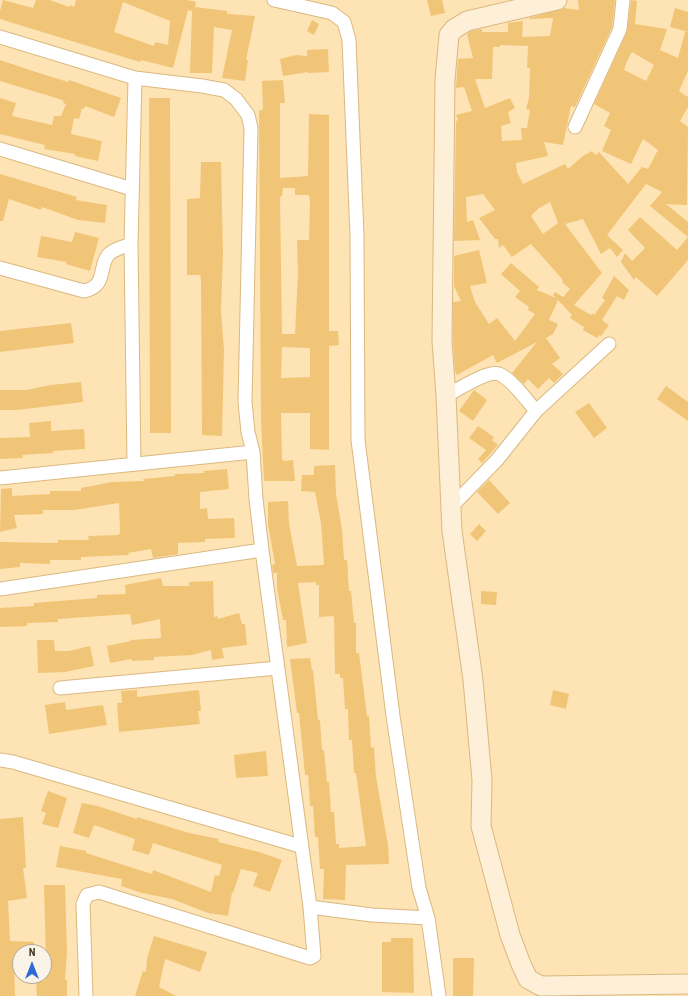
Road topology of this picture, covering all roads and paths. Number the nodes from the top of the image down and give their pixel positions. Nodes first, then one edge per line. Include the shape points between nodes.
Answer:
1 (274, 0) edge
2 (557, 0) edge
3 (623, 0) edge
4 (0, 37) edge
5 (136, 78) junction
6 (575, 127) dead end
7 (0, 150) edge
8 (132, 189) junction
9 (131, 244) junction
10 (0, 268) edge
11 (609, 344) dead end
12 (446, 396) junction
13 (536, 411) junction
14 (253, 452) junction
15 (134, 464) junction
16 (0, 478) edge
17 (451, 507) junction
18 (262, 550) junction
19 (0, 589) edge
20 (278, 668) junction
21 (60, 688) dead end
22 (0, 760) edge
23 (300, 846) junction
24 (310, 907) junction
25 (428, 918) junction
26 (688, 984) edge
27 (86, 996) edge
28 (439, 996) edge

1 - 25 street via 332,13 344,22 349,40 357,236 358,440 419,888
2 - 12 street via 467,21 449,35 445,80 442,282 442,341
3 - 6 street via 620,29
4 - 5 street
5 - 8 street
5 - 14 street via 224,90 236,99 248,115 251,128 245,402
7 - 8 street
8 - 9 street
9 - 10 street via 112,251 98,284 84,291
9 - 15 street
11 - 13 street
12 - 13 street via 489,374 499,374 506,378
12 - 17 street
13 - 17 street via 497,460
14 - 15 street
14 - 18 street
15 - 16 street
17 - 26 street via 482,780 481,826 510,935 521,964 528,978 540,986
18 - 19 street
18 - 20 street
20 - 21 street
20 - 23 street
22 - 23 street
23 - 24 street
24 - 25 street via 372,915
24 - 27 street via 314,956 310,958 99,892 87,895 83,904
25 - 28 street

